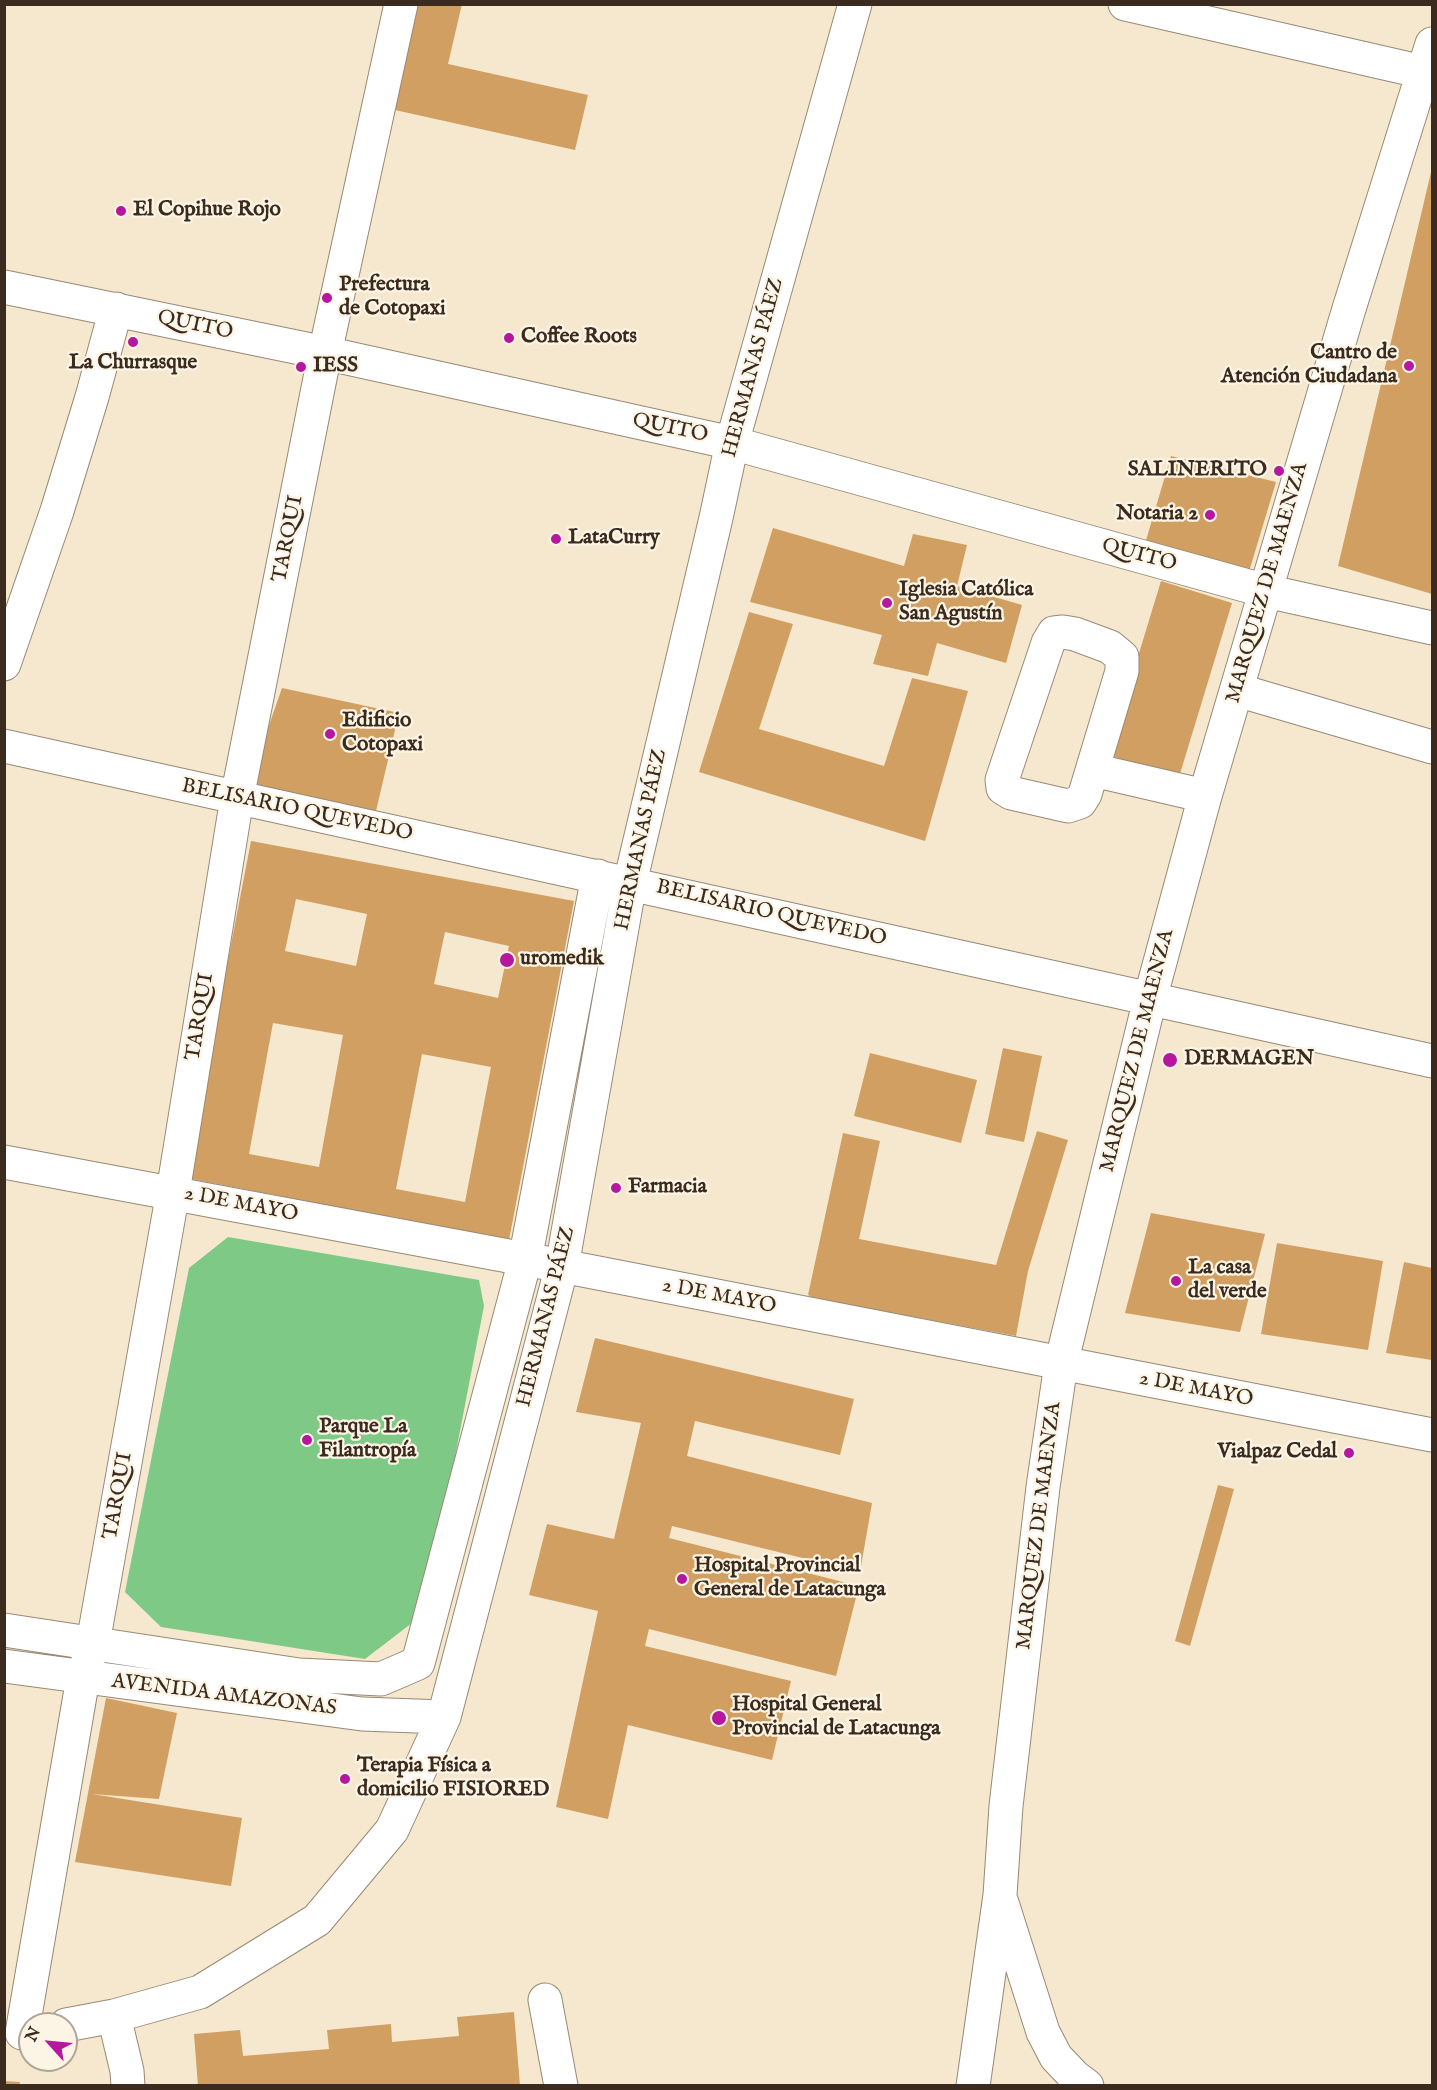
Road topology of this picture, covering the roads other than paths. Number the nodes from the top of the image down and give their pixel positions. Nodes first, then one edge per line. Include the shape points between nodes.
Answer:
1 (401, 4) edge
2 (855, 4) edge
3 (1125, 4) edge
4 (1430, 63) edge
5 (4, 287) edge
6 (116, 309) junction
7 (325, 353) junction
8 (732, 443) junction
9 (1266, 591) junction
10 (1432, 628) edge
11 (4, 664) edge
12 (1237, 690) junction
13 (4, 746) edge
14 (1432, 747) edge
15 (1093, 770) junction
16 (1205, 796) junction
17 (237, 798) junction
18 (598, 876) junction
19 (630, 883) junction
20 (1150, 999) junction
21 (1432, 1060) edge
22 (4, 1162) edge
23 (172, 1192) junction
24 (525, 1260) junction
25 (562, 1266) junction
26 (1060, 1364) junction
27 (1432, 1435) edge
28 (4, 1630) edge
29 (93, 1643) junction
30 (418, 1663) joint
31 (4, 1666) edge
32 (82, 1677) junction
33 (444, 1717) junction
34 (1000, 1895) junction
35 (545, 2000) dead end
36 (23, 2012) edge
37 (114, 2016) junction
38 (78, 2023) edge
39 (128, 2085) edge
40 (561, 2085) edge
41 (973, 2085) edge
42 (1087, 2085) edge

1 - 7 street, TARQUI
2 - 8 street, HERMANAS PÁEZ
3 - 4 street
4 - 9 street, MARQUEZ DE MAENZA via 1348,312
5 - 6 street, QUITO
6 - 7 street, QUITO
6 - 11 street via 61,500
7 - 8 street, QUITO
7 - 17 street, TARQUI
8 - 9 street, QUITO
8 - 19 street, HERMANAS PÁEZ
9 - 10 street, QUITO
9 - 12 street, MARQUEZ DE MAENZA
12 - 14 street
12 - 16 street, MARQUEZ DE MAENZA
13 - 17 street, BELISARIO QUEVEDO
15 - 15 street via 1080,802 1068,806 1003,788 1002,780 1054,633 1075,634 1110,647 1122,657 1122,671
15 - 16 street
16 - 20 street, MARQUEZ DE MAENZA
17 - 18 street, BELISARIO QUEVEDO
17 - 23 street, TARQUI
18 - 19 street, BELISARIO QUEVEDO
18 - 24 street, HERMANAS PÁEZ
19 - 20 street, BELISARIO QUEVEDO
19 - 25 street, HERMANAS PÁEZ
20 - 21 street, BELISARIO QUEVEDO
20 - 26 street, MARQUEZ DE MAENZA
22 - 23 street, 2 DE MAYO
23 - 24 street, 2 DE MAYO
23 - 29 street, TARQUI
24 - 25 street, 2 DE MAYO
24 - 30 street, HERMANAS PÁEZ
25 - 26 street, 2 DE MAYO
25 - 33 street, HERMANAS PÁEZ
26 - 27 street, 2 DE MAYO
26 - 34 street, MARQUEZ DE MAENZA via 1006,1806
28 - 29 street, AVENIDA AMAZONAS
29 - 30 street, AVENIDA AMAZONAS via 299,1675 381,1679
29 - 32 street, TARQUI
31 - 32 street, AVENIDA AMAZONAS
32 - 33 street, AVENIDA AMAZONAS via 362,1714
32 - 36 street, TARQUI
33 - 37 street, HERMANAS PÁEZ via 392,1830 317,1920 200,1992
34 - 41 street, MARQUEZ DE MAENZA
34 - 42 street via 1044,2032 1056,2057
35 - 40 street
37 - 38 street, HERMANAS PÁEZ
37 - 39 street

